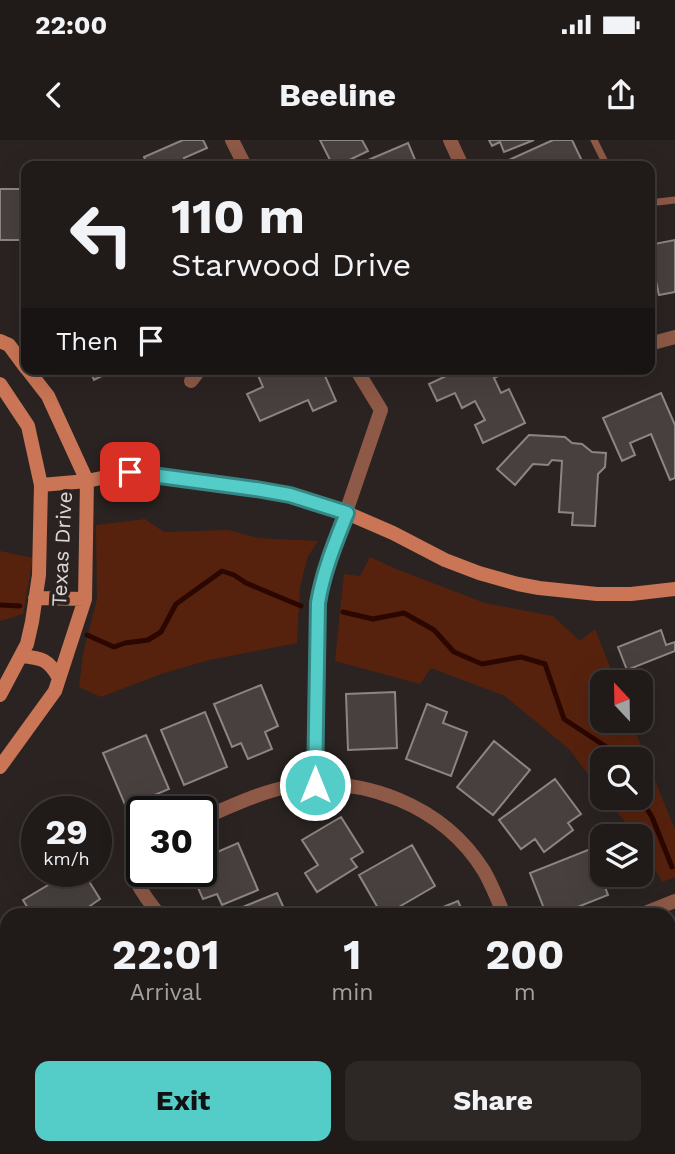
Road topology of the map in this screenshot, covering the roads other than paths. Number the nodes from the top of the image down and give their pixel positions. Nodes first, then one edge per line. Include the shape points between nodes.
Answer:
1 (232, 140) edge
2 (450, 140) edge
3 (594, 140) edge
4 (242, 161) edge
5 (460, 161) edge
6 (604, 161) edge
7 (675, 200) edge
8 (655, 202) edge
9 (675, 337) edge
10 (0, 341) edge
11 (655, 342) edge
12 (21, 360) edge
13 (32, 375) edge
14 (360, 375) edge
15 (0, 384) edge
16 (87, 481) junction
17 (41, 485) junction
18 (347, 513) junction
19 (675, 589) edge
20 (35, 598) junction
21 (85, 599) junction
22 (21, 656) junction
23 (60, 678) junction
24 (0, 695) edge
25 (0, 767) edge
26 (315, 785) junction
27 (217, 812) edge
28 (140, 887) edge
29 (675, 901) edge
30 (154, 908) edge
31 (501, 908) edge
32 (658, 908) edge

1 - 4 street
2 - 5 street
3 - 6 lane
7 - 8 lane
9 - 11 street
10 - 12 street, Texas Drive
13 - 16 street, Texas Drive via 48,396
14 - 18 street via 381,410
15 - 17 street, Texas Drive via 28,426
16 - 17 street
16 - 18 street via 130,472 290,495
16 - 21 street, Texas Drive
17 - 20 street, Texas Drive
18 - 19 street via 444,560 518,584 584,593
18 - 26 street via 318,603
20 - 21 street
20 - 22 street, Texas Drive
21 - 23 street, Texas Drive
22 - 23 street via 47,661
22 - 24 street, Texas Drive
23 - 25 street, Texas Drive
26 - 27 street via 265,793
26 - 31 street via 378,792 412,805 459,840 476,860
28 - 30 street
29 - 32 street

